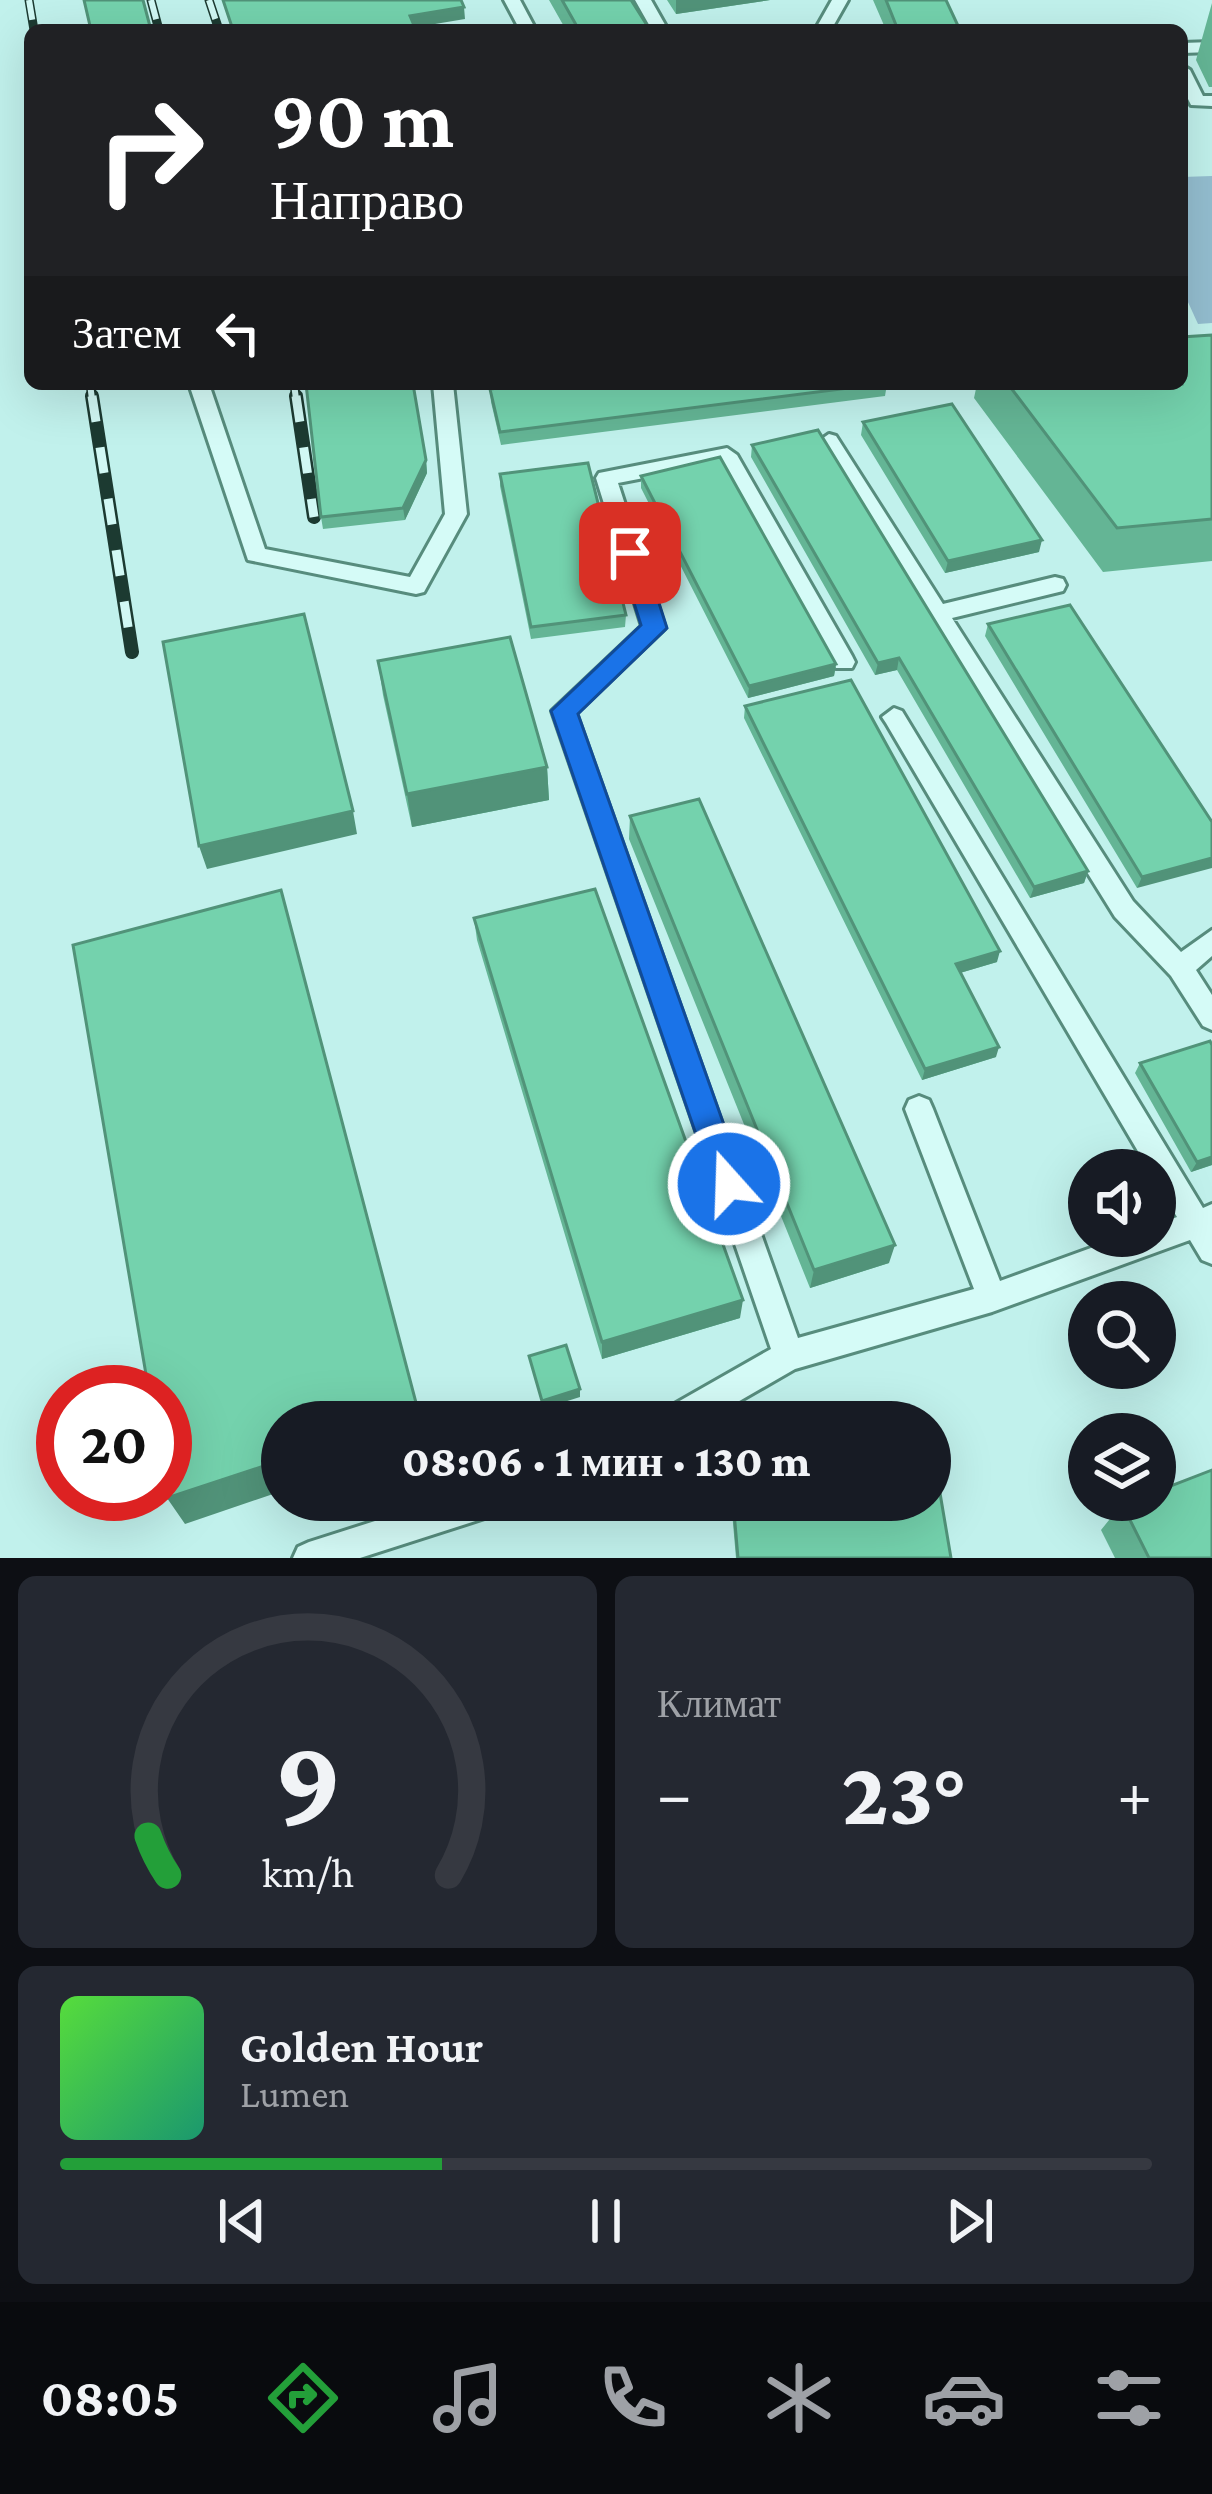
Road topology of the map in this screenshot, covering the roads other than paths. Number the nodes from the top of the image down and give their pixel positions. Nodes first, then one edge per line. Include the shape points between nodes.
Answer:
1 (1188, 82) edge
2 (1212, 101) edge
3 (202, 390) edge
4 (444, 390) edge
5 (829, 441) edge
6 (1055, 584) dead end
7 (940, 613) junction
8 (844, 662) dead end
9 (894, 717) dead end
10 (1212, 941) edge
11 (1180, 968) junction
12 (1212, 1018) edge
13 (919, 1109) dead end
14 (1208, 1231) edge
15 (992, 1298) junction
16 (789, 1356) junction
17 (711, 1401) edge
18 (425, 1521) edge
19 (309, 1558) edge

1 - 2 lane via 1197,101
3 - 4 lane via 256,555 416,586 456,514
5 - 7 lane
6 - 7 lane
7 - 11 lane via 1124,909
8 - 16 lane via 727,455 606,478 654,628 564,711
9 - 14 lane
10 - 11 lane
11 - 12 lane
13 - 15 lane
14 - 15 lane
15 - 16 lane
16 - 17 lane
18 - 19 lane

